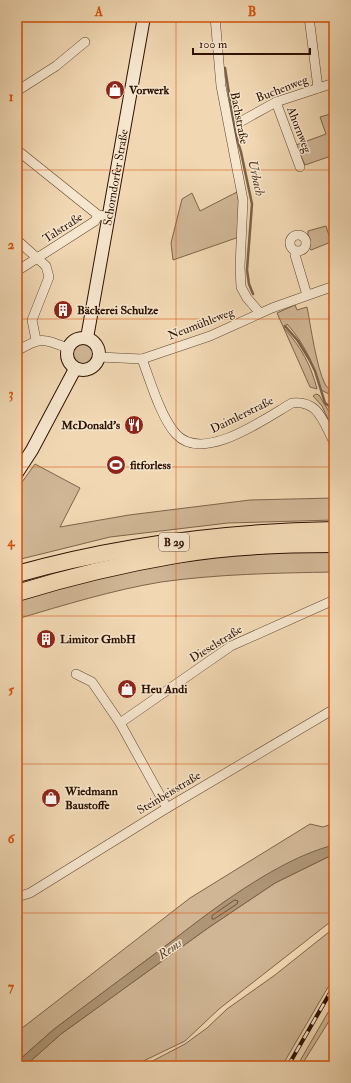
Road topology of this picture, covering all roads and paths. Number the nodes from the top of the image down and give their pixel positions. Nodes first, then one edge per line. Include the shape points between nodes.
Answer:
1 (144, 17) edge
2 (216, 17) edge
3 (309, 17) edge
4 (85, 42) dead end
5 (334, 83) edge
6 (318, 88) junction
7 (17, 91) edge
8 (276, 102) junction
9 (240, 122) dead end
10 (17, 150) edge
11 (300, 167) dead end
12 (104, 216) junction
13 (17, 240) edge
14 (295, 251) dead end
15 (38, 257) junction
16 (17, 271) edge
17 (334, 286) edge
18 (307, 295) junction
19 (260, 313) junction
20 (87, 338) junction
21 (36, 340) junction
22 (67, 348) junction
23 (17, 351) edge
24 (99, 357) junction
25 (142, 359) junction
26 (75, 368) junction
27 (334, 442) edge
28 (17, 473) edge
29 (334, 530) edge
30 (334, 544) edge
31 (17, 574) edge
32 (17, 593) edge
33 (334, 600) edge
34 (76, 674) dead end
35 (334, 709) edge
36 (120, 723) junction
37 (167, 808) junction
38 (17, 897) edge

1 - 12 street, Schorndorfer Straße
2 - 19 street, Bachstraße via 221,86 243,200 241,286
3 - 6 street
4 - 7 street via 56,66
5 - 6 street, Buchenweg
6 - 8 street, Buchenweg
8 - 9 street, Buchenweg
8 - 11 street, Ahornweg
10 - 12 street
12 - 15 street, Talstraße
12 - 20 street, Schorndorfer Straße
13 - 15 street
14 - 18 street
15 - 16 street, Talstraße
15 - 21 street via 46,266 49,277 32,320
17 - 18 street, Neumühleweg
18 - 19 street, Neumühleweg
19 - 25 street, Neumühleweg via 210,336
20 - 22 street via 80,337
20 - 24 street via 98,347
21 - 22 street via 49,341
21 - 23 street
22 - 26 street via 66,357
24 - 25 street, Neumühleweg
24 - 26 street via 90,368
25 - 27 street, Daimlerstraße via 166,418 176,434 189,442 199,445 223,440 292,403 302,402 318,411
26 - 28 street via 36,443
29 - 31 highway, B 29 via 237,534 180,541 67,560
30 - 32 highway, B 29 via 239,548 177,554 66,578
33 - 36 street, Dieselstraße via 231,646
34 - 36 street via 92,682
35 - 37 street, Steinbeisstraße
36 - 37 street
37 - 38 street, Steinbeisstraße via 30,893

